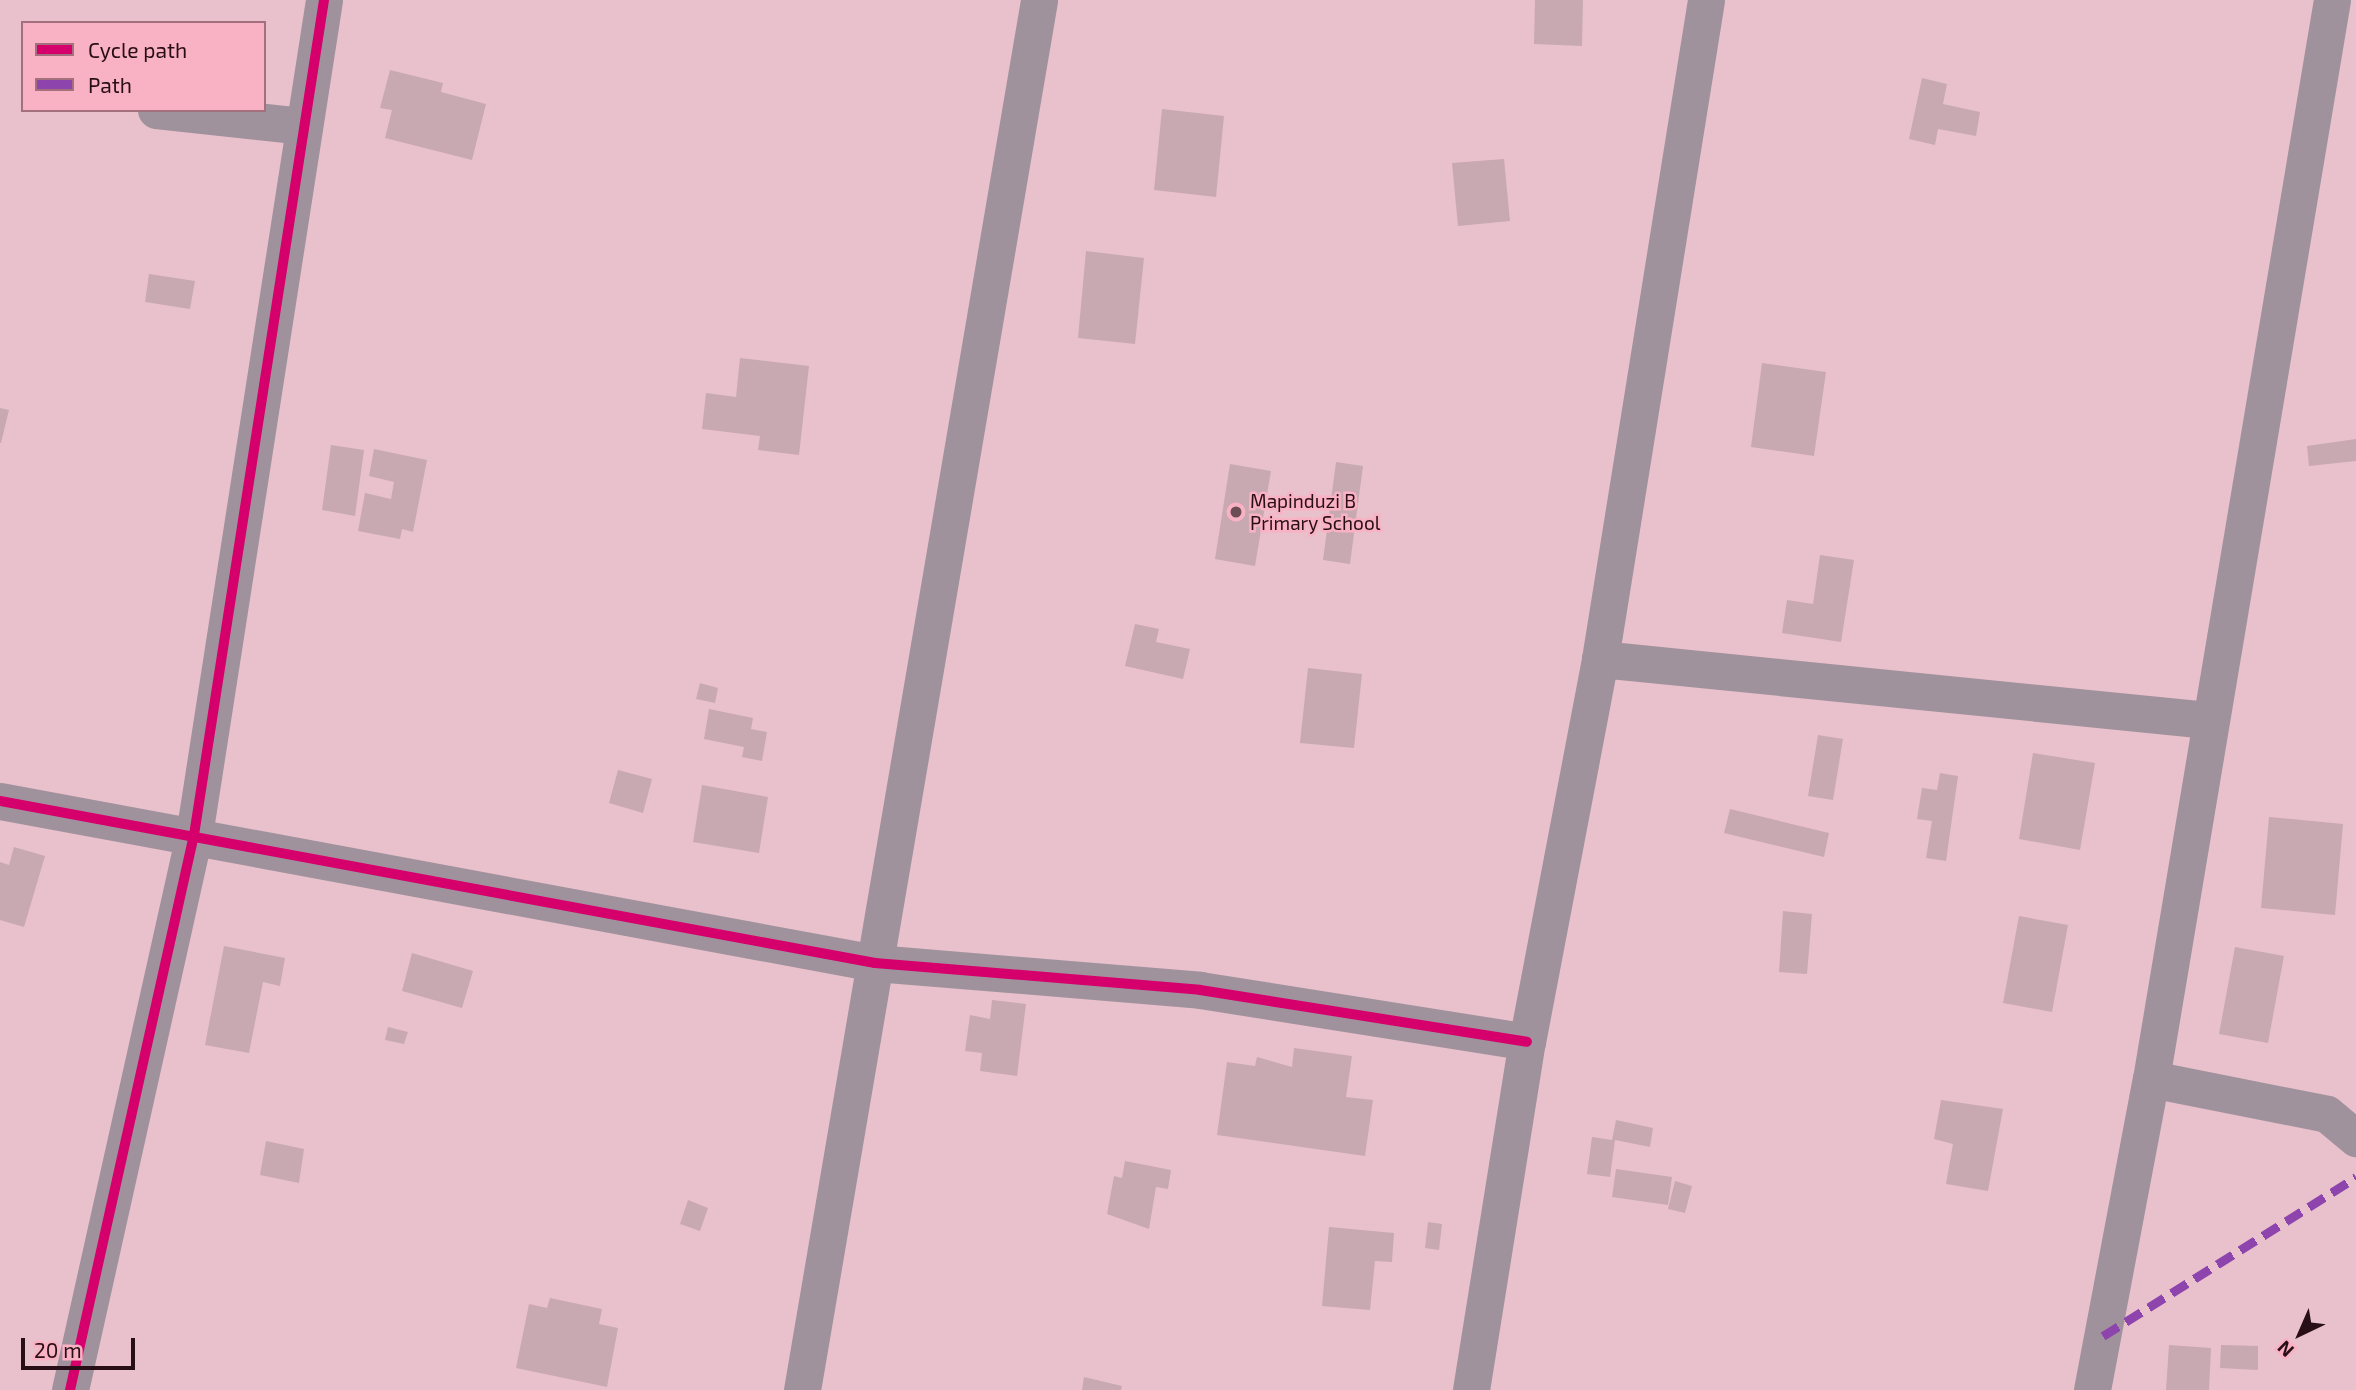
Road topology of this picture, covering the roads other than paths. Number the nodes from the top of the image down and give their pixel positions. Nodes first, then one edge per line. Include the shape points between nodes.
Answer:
1 (324, 0) edge
2 (1039, 0) edge
3 (1706, 0) edge
4 (2332, 0) edge
5 (174, 112) edge
6 (304, 126) junction
7 (1600, 659) junction
8 (2208, 720) junction
9 (0, 801) edge
10 (194, 835) junction
11 (875, 963) junction
12 (1527, 1042) junction
13 (2151, 1079) junction
14 (2356, 1138) edge
15 (70, 1390) edge
16 (802, 1390) edge
17 (1471, 1390) edge
18 (2092, 1390) edge

1 - 6 street
2 - 11 street
3 - 7 street
4 - 8 street
5 - 6 street
6 - 10 street
7 - 8 street
7 - 12 street
8 - 13 street
9 - 10 street
10 - 11 street via 390,870 558,909
10 - 15 street
11 - 12 street via 1200,990
11 - 16 street
12 - 17 street
13 - 14 street via 2327,1114
13 - 18 street

